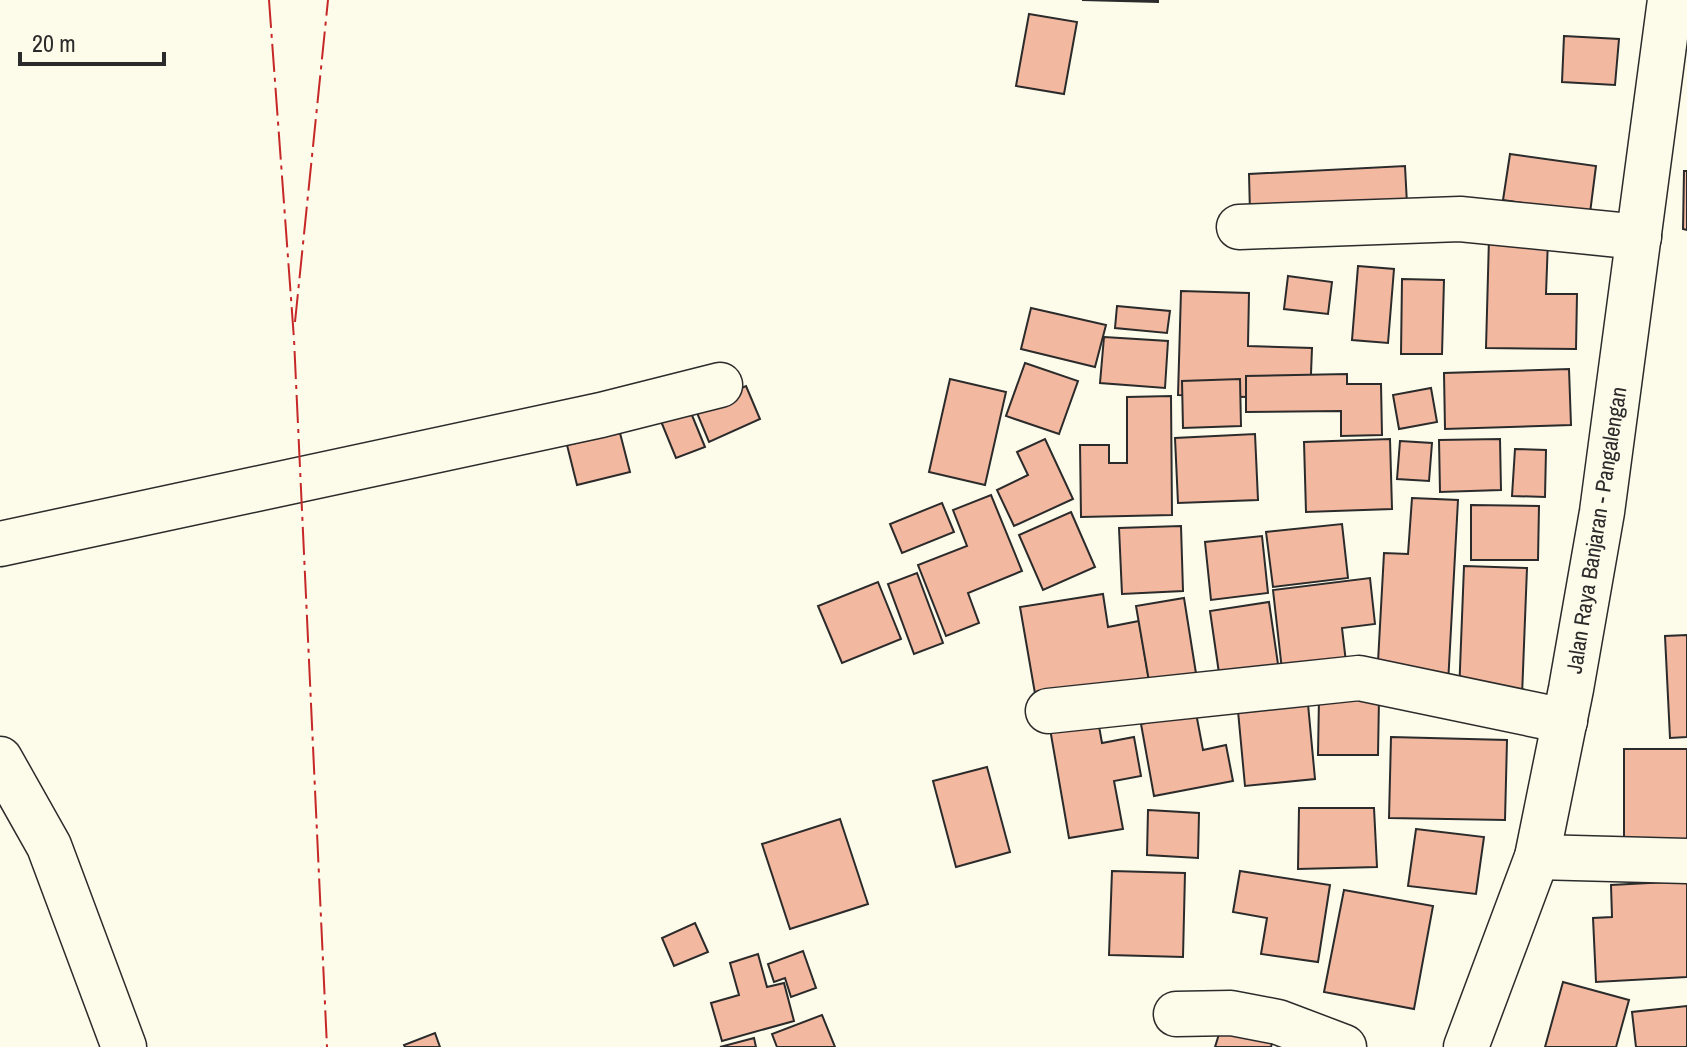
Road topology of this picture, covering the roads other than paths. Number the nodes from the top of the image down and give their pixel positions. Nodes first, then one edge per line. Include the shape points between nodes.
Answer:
1 (1670, 0) edge
2 (1239, 227) dead end
3 (1639, 237) junction
4 (720, 385) dead end
5 (0, 544) edge
6 (1048, 711) dead end
7 (1565, 721) junction
8 (0, 759) edge
9 (1537, 857) junction
10 (1687, 861) edge
11 (1176, 1014) dead end
12 (124, 1047) edge
13 (1344, 1047) edge
14 (1466, 1047) edge

1 - 3 street, Jalan Raya Banjaran - Pangalengan
2 - 3 street via 1460,219
3 - 7 street, Jalan Raya Banjaran - Pangalengan via 1602,512
4 - 5 street
6 - 7 street via 1359,678
7 - 9 street, Jalan Raya Banjaran - Pangalengan
8 - 12 street via 49,846
9 - 10 street
9 - 14 street, Jalan Raya Banjaran - Pangalengan
11 - 13 street via 1231,1013 1278,1022

